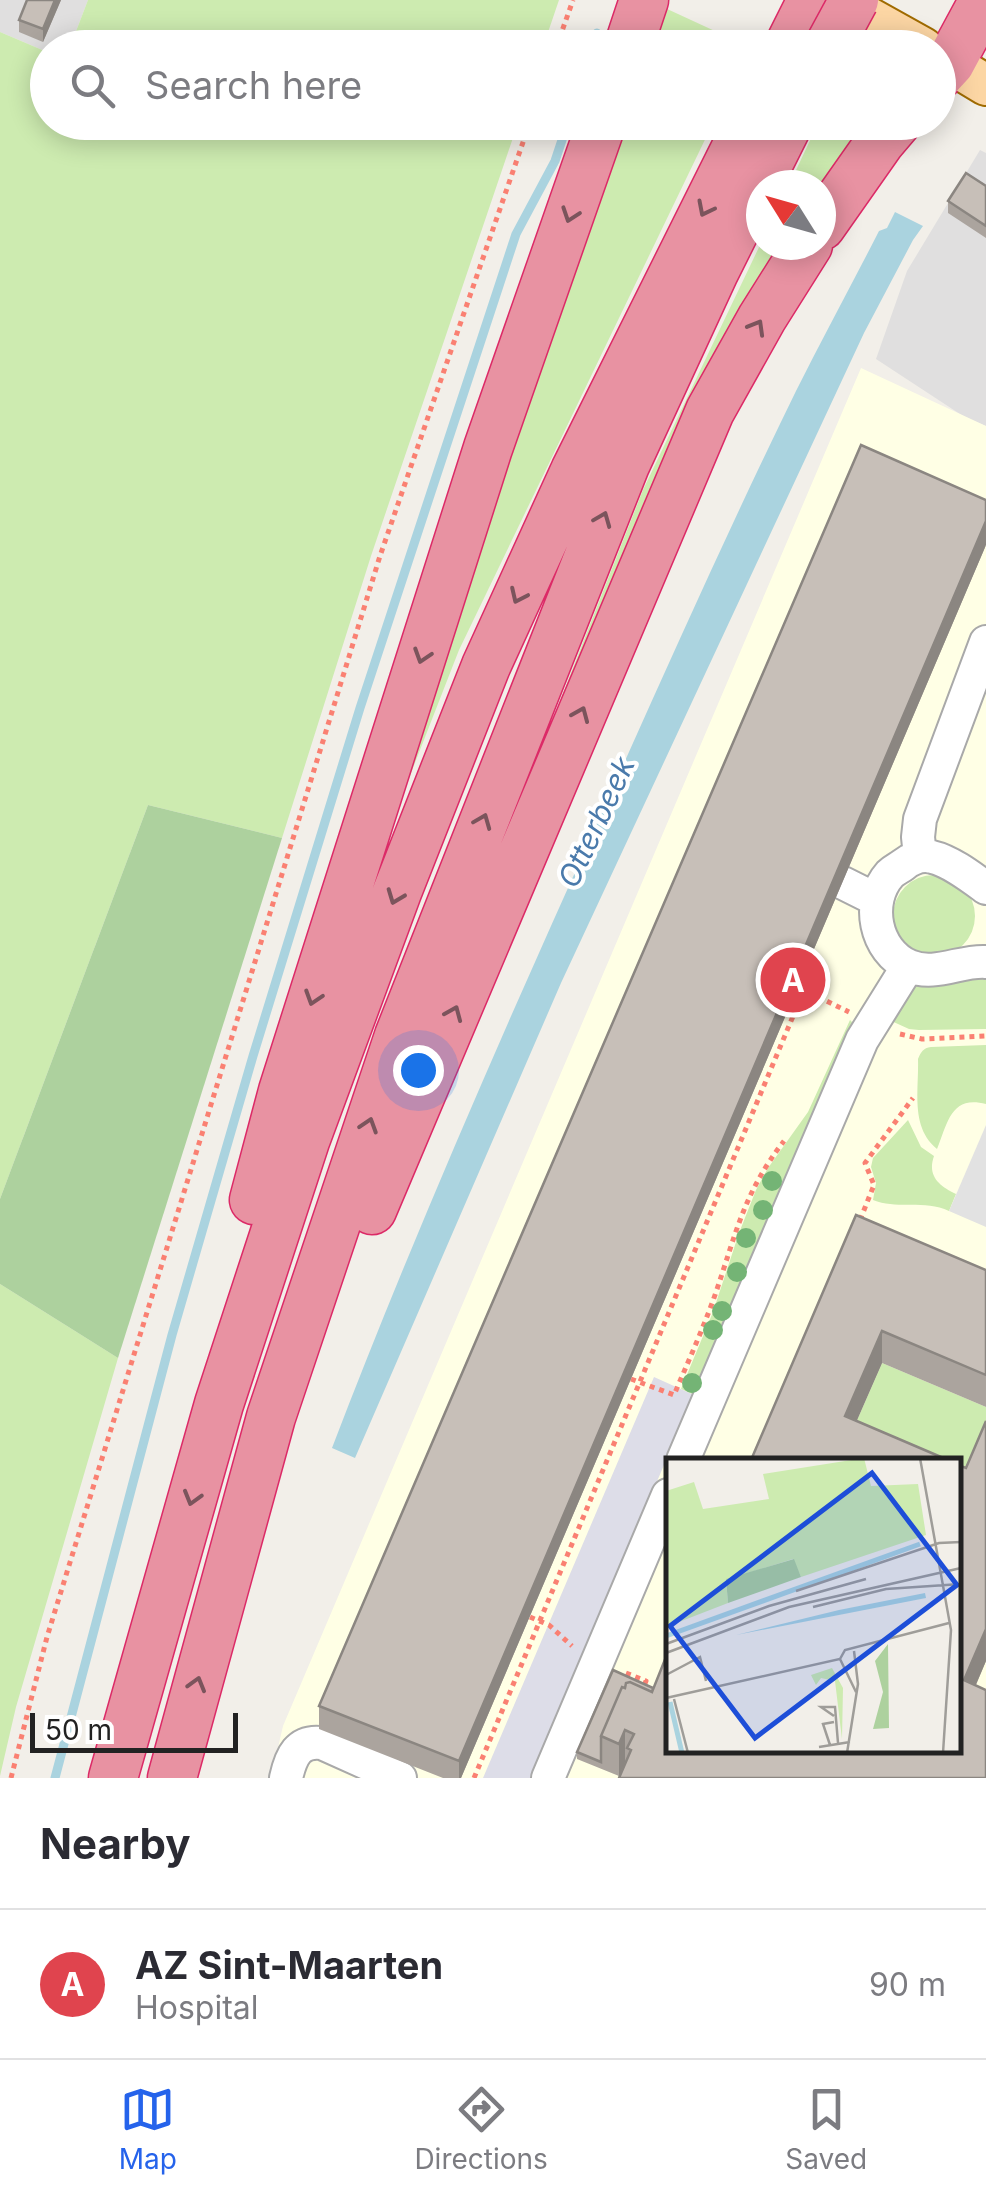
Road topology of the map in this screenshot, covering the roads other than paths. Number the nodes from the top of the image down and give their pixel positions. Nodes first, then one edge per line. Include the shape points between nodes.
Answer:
1 (644, 0) edge
2 (812, 0) edge
3 (838, 0) edge
4 (854, 0) edge
5 (984, 0) edge
6 (634, 30) edge
7 (797, 30) edge
8 (838, 30) edge
9 (889, 30) edge
10 (956, 38) edge
11 (596, 140) edge
12 (740, 140) edge
13 (779, 140) edge
14 (882, 140) edge
15 (836, 205) edge
16 (799, 260) edge
17 (986, 642) edge
18 (920, 856) junction
19 (843, 884) edge
20 (986, 888) edge
21 (876, 900) junction
22 (982, 954) edge
23 (908, 966) junction
24 (219, 1404) junction
25 (272, 1417) junction
26 (684, 1458) edge
27 (666, 1500) edge
28 (113, 1778) edge
29 (172, 1778) edge
30 (286, 1778) edge
31 (400, 1778) edge
32 (548, 1778) edge

1 - 6 highway
2 - 7 highway
3 - 9 main road
4 - 8 highway, bridge
5 - 10 highway
11 -> 24 highway via 488,448 283,1091 218,1334
12 -> 24 highway via 575,470 486,666 304,1140
25 -> 13 highway via 398,1036 625,465
14 - 15 highway
25 -> 16 highway via 302,1391 390,1164 710,410
17 - 18 lane via 920,818
18 - 20 lane via 934,857
18 - 21 lane via 890,874
19 - 21 lane
21 - 23 lane via 880,936
22 - 23 lane via 952,967
23 - 26 lane via 846,1077
24 -> 28 highway
29 -> 25 highway
27 - 32 lane
30 - 31 lane via 295,1752 311,1742

